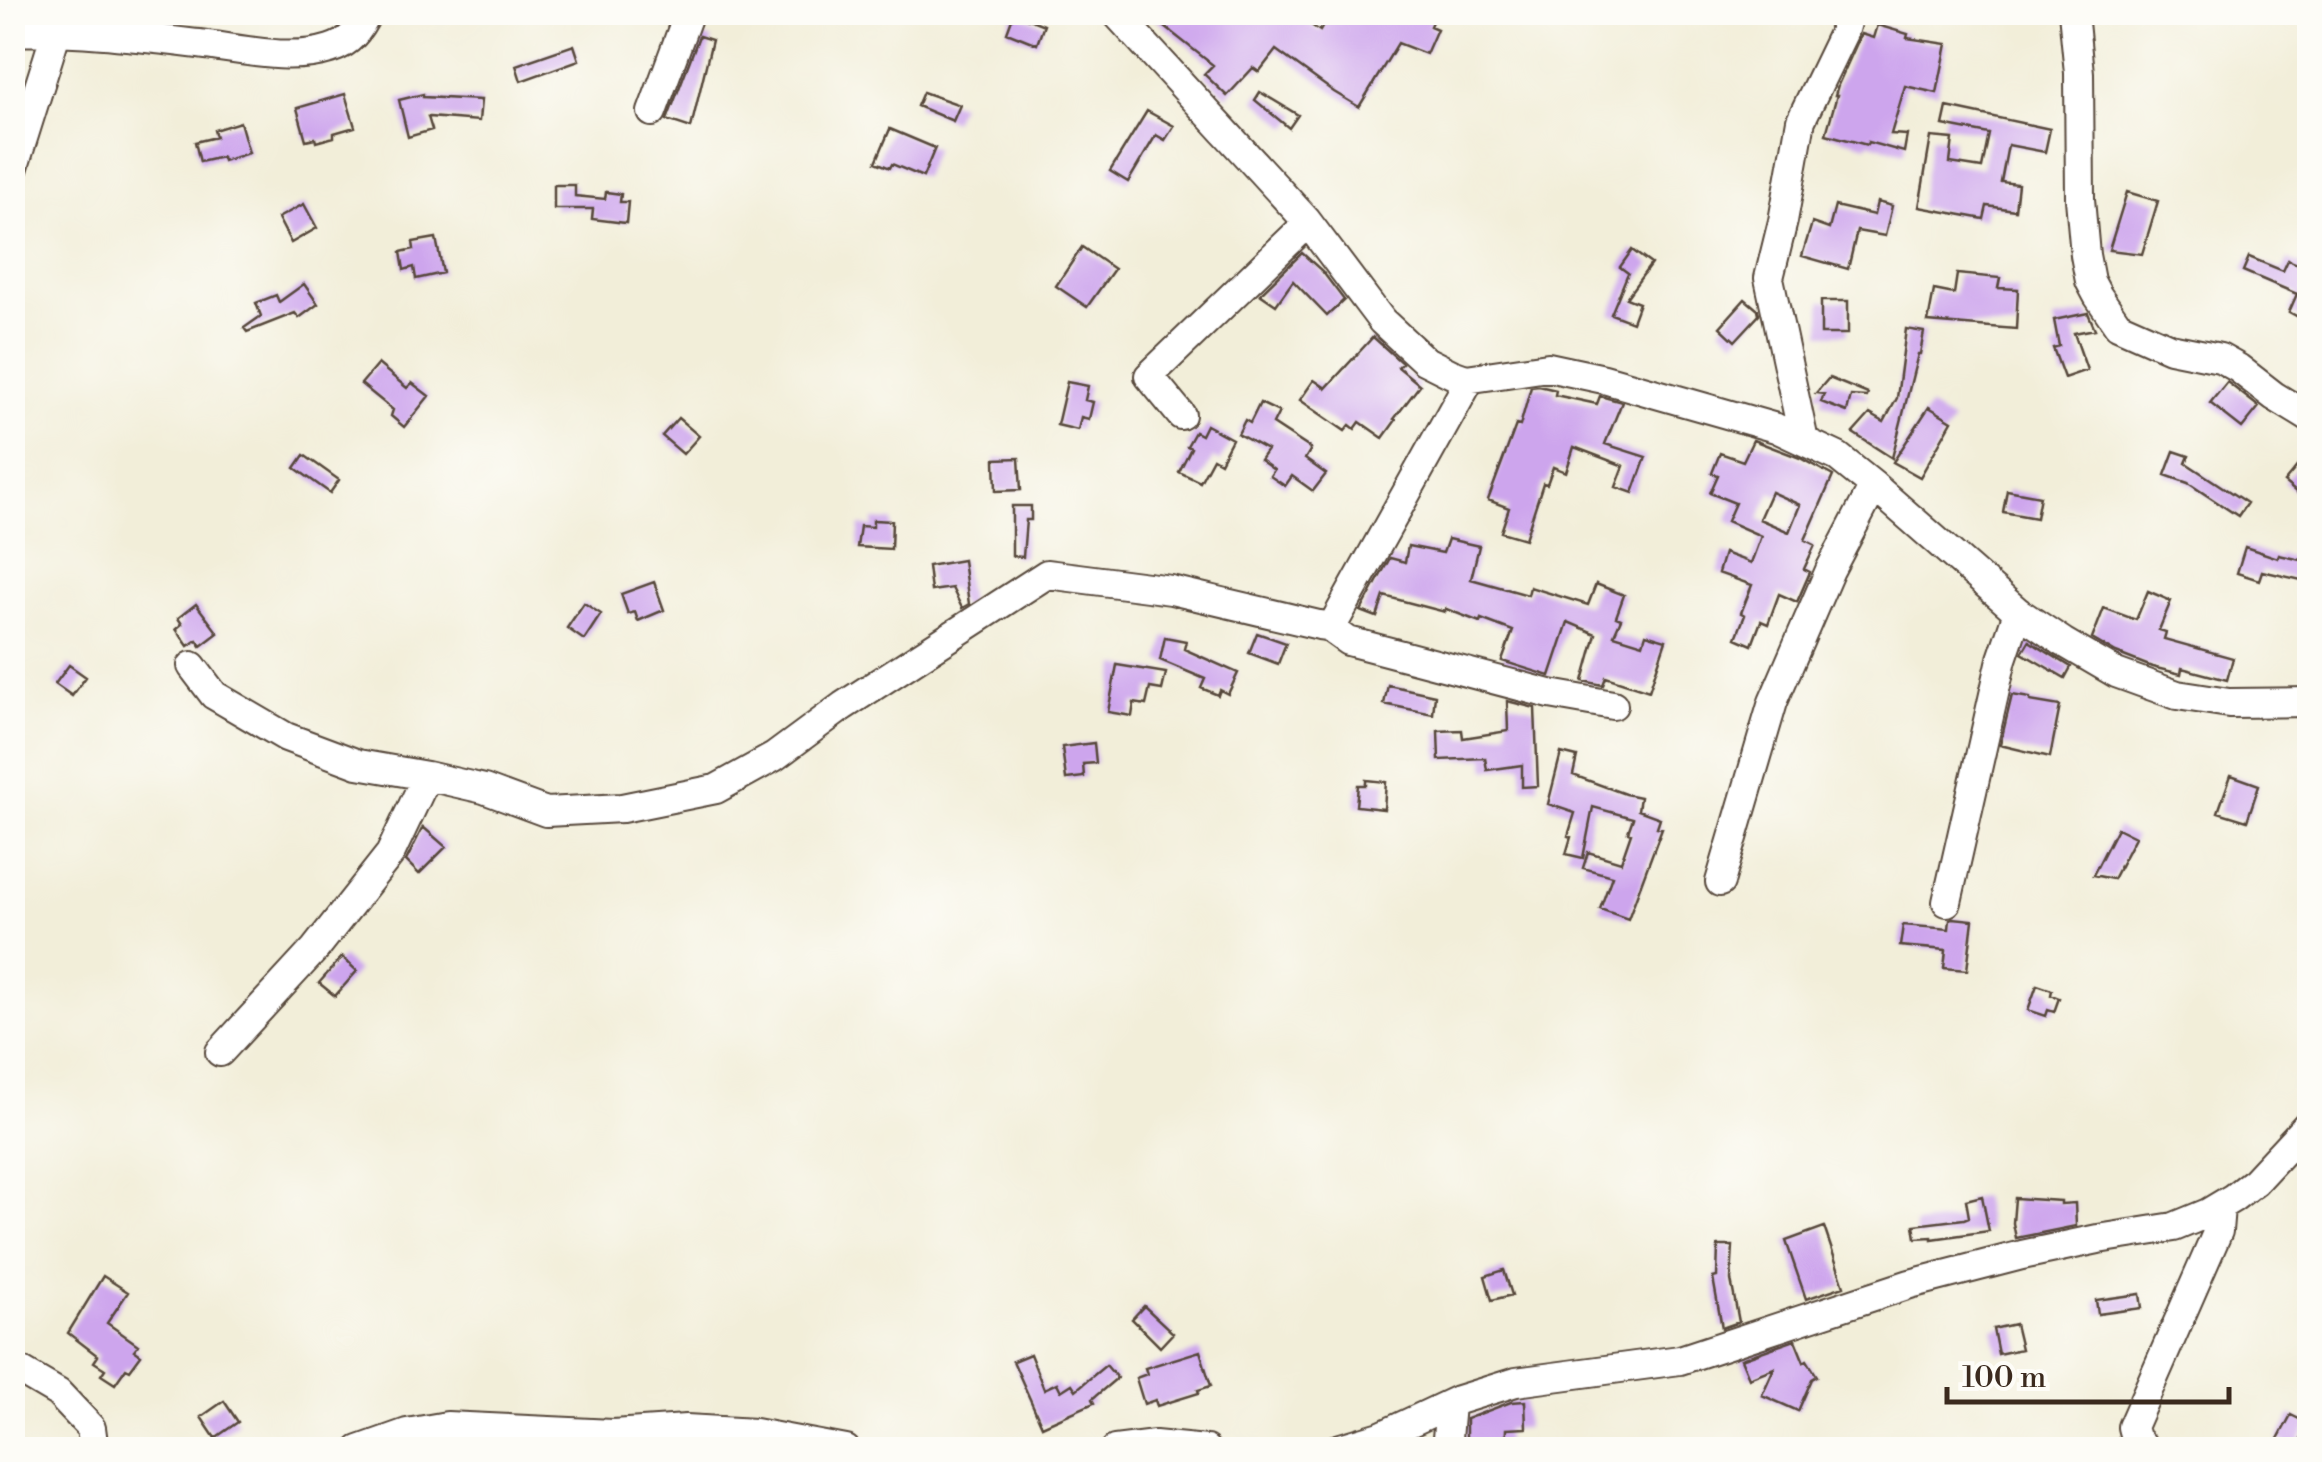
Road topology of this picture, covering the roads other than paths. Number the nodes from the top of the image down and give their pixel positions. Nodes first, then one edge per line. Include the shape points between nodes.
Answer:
1 (368, 12) edge
2 (689, 12) edge
3 (1115, 12) edge
4 (1849, 12) edge
5 (2073, 12) edge
6 (56, 22) edge
7 (12, 32) edge
8 (652, 112) dead end
9 (12, 173) edge
10 (1308, 223) junction
11 (1470, 379) junction
12 (1180, 415) dead end
13 (2310, 418) edge
14 (1804, 441) junction
15 (1874, 486) junction
16 (2018, 612) junction
17 (1327, 626) junction
18 (192, 666) dead end
19 (2310, 702) edge
20 (1613, 706) dead end
21 (427, 776) junction
22 (1720, 882) dead end
23 (1947, 902) dead end
24 (220, 1052) dead end
25 (2310, 1122) edge
26 (2220, 1207) junction
27 (12, 1366) edge
28 (1450, 1404) junction
29 (94, 1450) edge
30 (359, 1450) edge
31 (846, 1450) edge
32 (1115, 1450) edge
33 (1206, 1450) edge
34 (1334, 1450) edge
35 (1446, 1450) edge
36 (2146, 1450) edge

1 - 6 street via 350,40 298,54
2 - 8 street
3 - 10 street
4 - 14 street via 1801,120 1769,278
5 - 13 street via 2080,199 2085,255 2098,296 2118,325 2170,348 2220,358
6 - 7 street
6 - 9 street
10 - 11 street via 1382,321 1424,360
10 - 12 street via 1149,376
11 - 14 street via 1548,367
11 - 17 street
14 - 15 street
15 - 16 street
15 - 22 street via 1773,702
16 - 19 street via 2116,674 2177,695 2229,703
16 - 23 street
17 - 20 street via 1348,641
17 - 21 street via 1170,590 1047,574 716,789 622,808 546,812
18 - 21 street via 214,695 286,737 358,764
21 - 24 street via 390,854 315,950
25 - 26 street via 2255,1181
26 - 28 street via 2174,1227 1910,1284 1680,1360 1516,1382
26 - 36 street via 2218,1230 2132,1426
27 - 29 street via 58,1393 91,1428
28 - 34 street
28 - 35 street
30 - 31 street via 448,1426 755,1433
32 - 33 street

